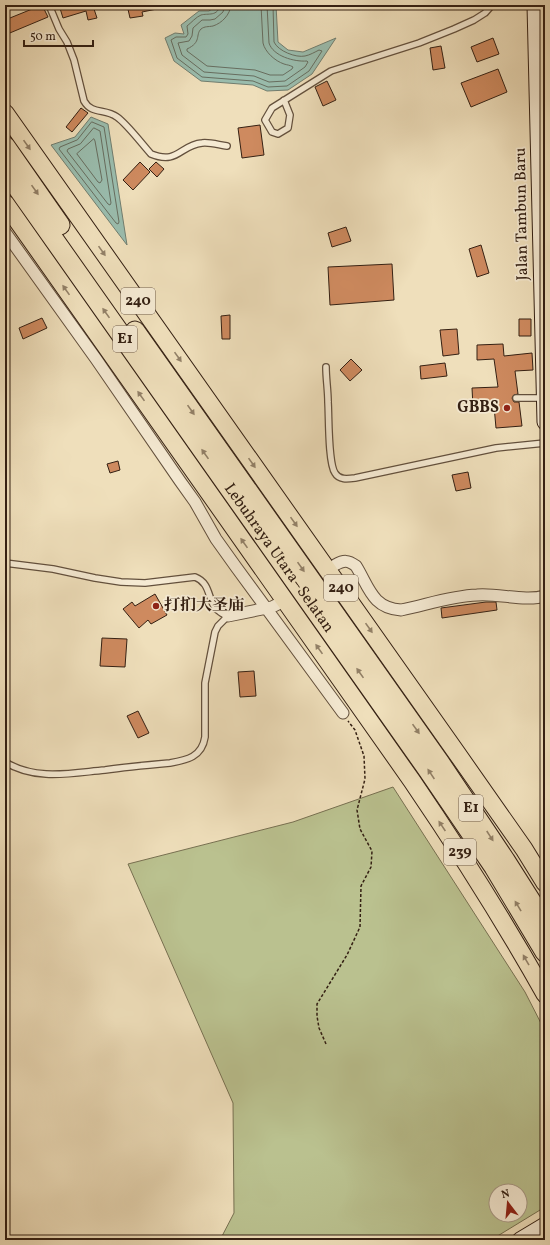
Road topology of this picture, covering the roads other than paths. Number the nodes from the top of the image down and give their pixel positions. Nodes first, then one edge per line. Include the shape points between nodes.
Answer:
1 (49, 5) edge
2 (492, 5) edge
3 (535, 5) edge
4 (284, 100) junction
5 (5, 113) edge
6 (5, 146) edge
7 (227, 146) dead end
8 (5, 170) edge
9 (5, 204) edge
10 (5, 232) edge
11 (326, 367) dead end
12 (516, 398) dead end
13 (543, 398) junction
14 (545, 422) edge
15 (545, 443) edge
16 (5, 563) edge
17 (335, 564) dead end
18 (545, 596) edge
19 (278, 604) dead end
20 (266, 609) junction
21 (228, 616) junction
22 (343, 713) road end
23 (5, 762) edge
24 (545, 883) edge
25 (545, 923) edge
26 (545, 952) edge
27 (545, 994) edge
28 (545, 1225) edge
29 (520, 1240) edge

1 - 7 lane via 74,60 87,106 118,117 151,154 158,157 175,156 192,145 201,143
2 - 4 lane via 474,20 419,42 331,71
3 - 13 main road, Jalan Tambun Baru
4 - 4 lane via 290,115 288,128 278,134 272,132 266,120 272,108
5 -> 24 main road, 240 via 456,752
6 -> 25 highway, Lebuhraya Utara–Selatan / E1 via 444,769
26 -> 8 highway, Lebuhraya Utara–Selatan / E1 via 494,867 428,770
27 -> 9 main road, 239 via 501,917 412,781
10 - 20 street via 195,502 216,539
11 - 15 lane via 332,464 339,478 355,478 496,448
12 - 13 lane
13 - 14 main road, Jalan Tambun Baru
16 - 21 lane via 121,582 145,583 195,577 205,583 214,607
17 - 18 street via 348,561 356,566 372,596 386,608 407,608 477,594 535,598
19 - 20 street
20 - 21 street
20 - 22 street
21 - 23 lane via 215,632 205,683 205,737 200,752 170,763 64,774 23,771
28 - 29 main road

